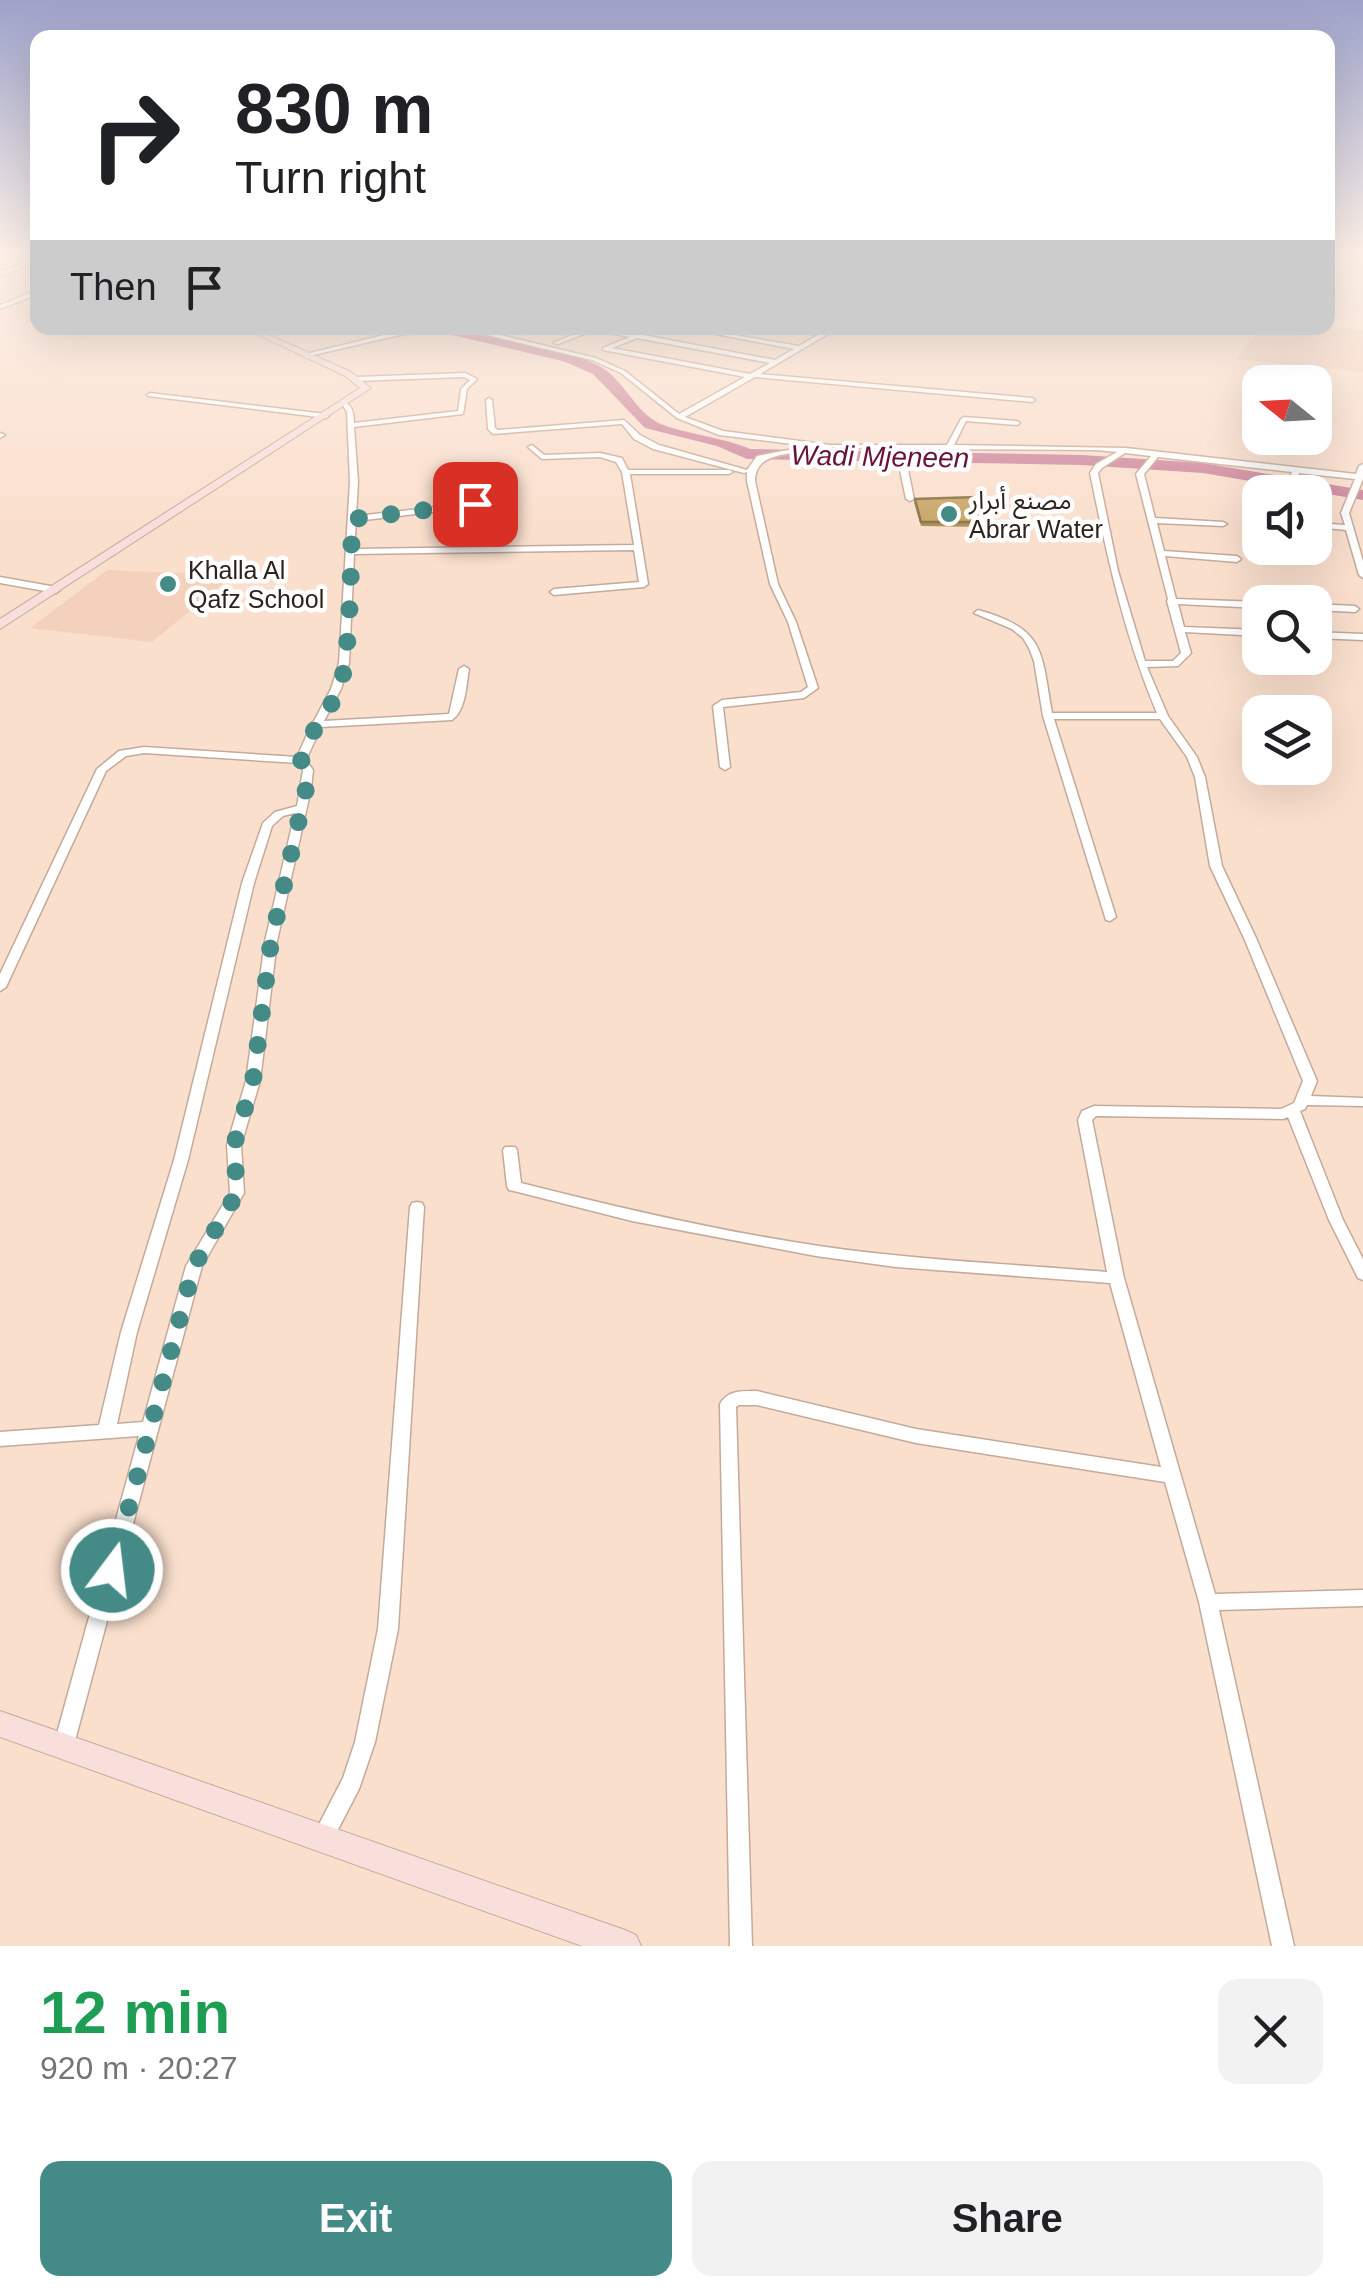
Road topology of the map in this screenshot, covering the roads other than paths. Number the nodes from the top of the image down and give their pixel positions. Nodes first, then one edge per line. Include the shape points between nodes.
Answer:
1 (290, 346) edge
2 (346, 346) edge
3 (545, 346) edge
4 (613, 346) edge
5 (693, 346) edge
6 (788, 346) edge
7 (804, 346) edge
8 (800, 348) junction
9 (606, 349) junction
10 (309, 354) junction
11 (593, 354) dead end
12 (776, 362) junction
13 (753, 375) junction
14 (357, 379) junction
15 (150, 394) dead end
16 (489, 400) dead end
17 (1032, 400) dead end
18 (346, 404) junction
19 (326, 416) junction
20 (679, 417) junction
21 (1016, 423) dead end
22 (351, 425) junction
23 (722, 433) junction
24 (816, 446) junction
25 (532, 447) dead end
26 (950, 447) junction
27 (894, 448) junction
28 (1126, 450) junction
29 (759, 456) junction
30 (1151, 460) junction
31 (1363, 466) edge
32 (1297, 469) junction
33 (748, 470) junction
34 (626, 472) junction
35 (1295, 475) edge
36 (1361, 477) edge
37 (910, 499) dead end
38 (484, 504) dead end
39 (352, 519) junction
40 (1151, 520) junction
41 (1223, 524) dead end
42 (1332, 526) edge
43 (1348, 528) junction
44 (637, 547) junction
45 (350, 552) junction
46 (1160, 553) junction
47 (1238, 559) dead end
48 (1363, 575) edge
49 (0, 580) edge
50 (56, 590) junction
51 (554, 592) dead end
52 (1171, 601) junction
53 (1242, 604) edge
54 (1332, 608) edge
55 (1355, 609) dead end
56 (978, 613) dead end
57 (0, 625) edge
58 (1179, 629) junction
59 (1242, 631) edge
60 (1332, 636) edge
61 (1363, 637) edge
62 (1141, 664) junction
63 (464, 668) dead end
64 (1048, 716) junction
65 (1163, 716) junction
66 (315, 724) junction
67 (301, 760) junction
68 (725, 768) dead end
69 (300, 808) junction
70 (1110, 917) dead end
71 (0, 988) edge
72 (1363, 1102) edge
73 (1299, 1105) junction
74 (510, 1150) dead end
75 (417, 1207) dead end
76 (1363, 1274) edge
77 (1116, 1278) junction
78 (107, 1428) junction
79 (150, 1428) junction
80 (0, 1439) edge
81 (1171, 1476) junction
82 (1363, 1598) edge
83 (1208, 1602) junction
84 (0, 1724) edge
85 (63, 1748) junction
86 (323, 1838) junction
87 (625, 1946) edge
88 (740, 1946) edge
89 (1283, 1946) edge

1 - 10 street
2 - 10 street
3 - 20 street via 620,370
4 - 9 street
5 - 12 street
6 - 8 street
7 - 8 street
8 - 12 street
9 - 11 street
9 - 13 street
10 - 14 street
12 - 13 street
13 - 17 street
13 - 20 street
14 - 18 street via 366,388
14 - 22 street via 474,380 464,389 461,413
15 - 19 street
16 - 33 street via 496,432 624,422 656,448
18 - 19 street
18 - 22 street
19 - 50 street
20 - 23 street
21 - 26 street via 964,419
22 - 39 street
23 - 24 street
23 - 29 street via 746,441
24 - 27 street
24 - 29 street
25 - 34 street via 542,457 608,456
26 - 27 street
26 - 28 street
27 - 37 street
28 - 30 street
28 - 62 street via 1094,472
29 - 33 street
30 - 32 street
30 - 40 street via 1140,474
31 - 36 street
32 - 35 street
32 - 36 street
33 - 34 street
33 - 68 street via 774,584 813,688 804,695 718,706
34 - 44 street
36 - 43 street via 1345,513
38 - 39 street
39 - 45 street
40 - 41 street
40 - 46 street
42 - 43 street
43 - 48 street
44 - 45 street
44 - 51 street via 641,587
45 - 66 street via 339,689
46 - 47 street
46 - 52 street
49 - 50 street
50 - 57 street
52 - 53 street
52 - 58 street
54 - 55 street
56 - 64 street via 1014,622 1028,636
58 - 59 street
58 - 62 street via 1183,660
60 - 61 street
62 - 65 street
63 - 66 street via 452,717
64 - 65 street
64 - 70 street
65 - 73 street via 1192,757 1216,866 1310,1080
66 - 67 street
67 - 69 street via 308,770
67 - 71 street via 144,750 113,758 102,769
69 - 78 street via 267,825 248,883
69 - 79 street via 271,942 253,1081 234,1145 237,1193 194,1266
72 - 73 street
73 - 76 street via 1336,1220
73 - 77 street via 1087,1114
74 - 77 street via 514,1186 632,1216 896,1262
75 - 86 street via 388,1629 365,1742
77 - 81 street
78 - 79 street
78 - 80 street
79 - 85 street
81 - 83 street
81 - 88 street via 916,1436 757,1398 728,1404
82 - 83 street
83 - 89 street
84 - 85 street
85 - 86 street
86 - 87 street

